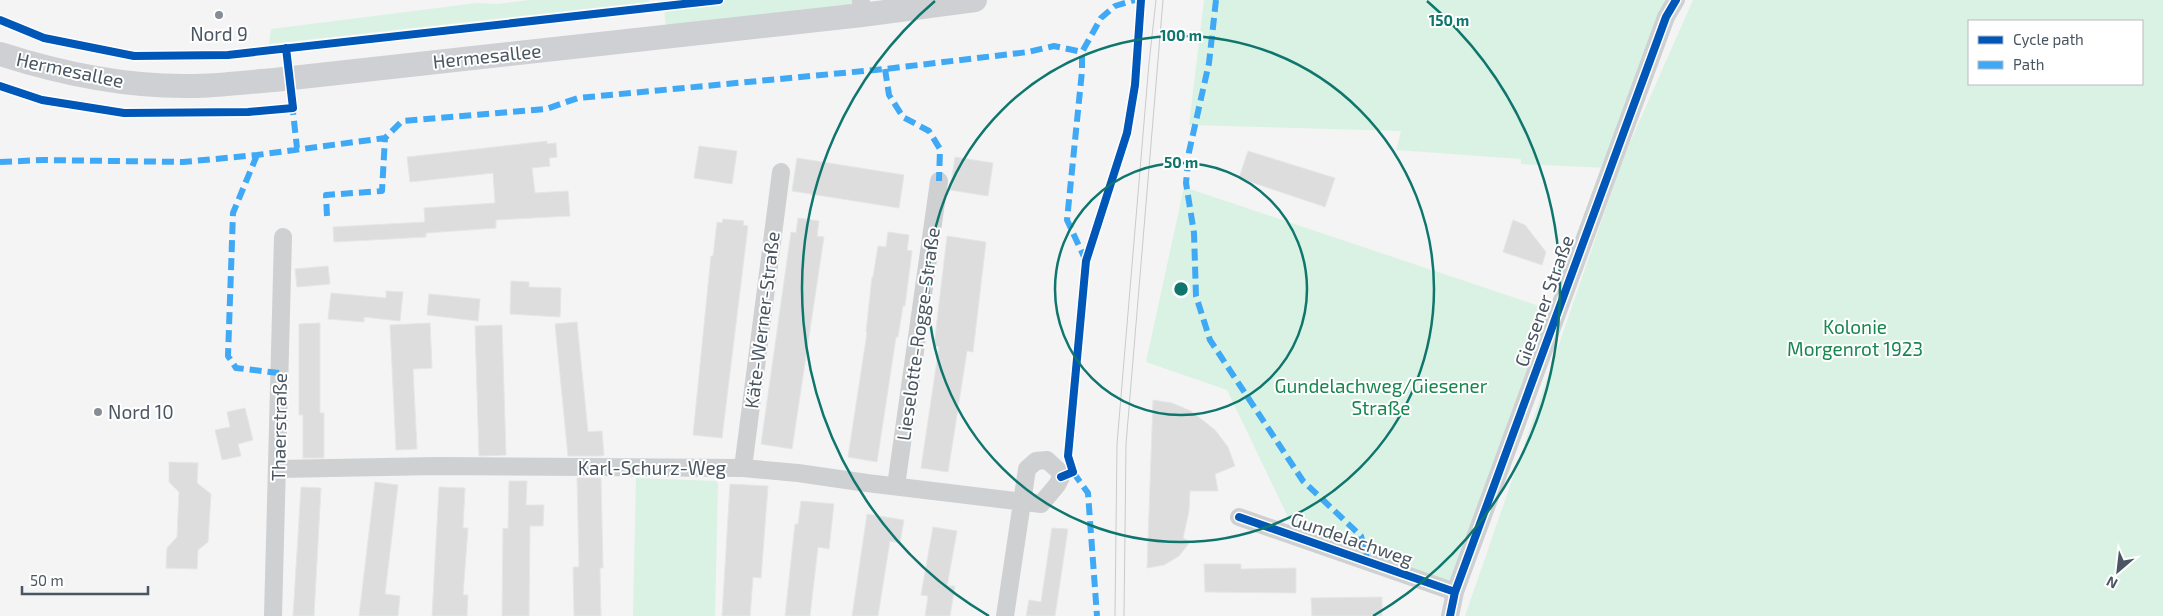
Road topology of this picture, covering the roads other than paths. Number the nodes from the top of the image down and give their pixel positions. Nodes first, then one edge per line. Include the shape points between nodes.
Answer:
1 (975, 0) edge
2 (1676, 0) edge
3 (861, 8) edge
4 (0, 54) edge
5 (781, 172) dead end
6 (939, 181) dead end
7 (283, 237) dead end
8 (742, 468) junction
9 (278, 469) junction
10 (896, 486) junction
11 (1023, 502) junction
12 (1239, 517) dead end
13 (1456, 592) junction
14 (273, 616) edge
15 (1005, 616) edge
16 (1450, 616) edge

1 - 3 main road, Hermesallee
2 - 13 street, Giesener Straße via 1666,17 1613,157
3 - 4 main road, Hermesallee via 274,80 191,86 92,78 36,66
5 - 8 street, Käte-Werner-Straße
6 - 10 street, Lieselotte-Rogge-Straße
7 - 9 street, Thaerstraße
8 - 9 street, Karl-Schurz-Weg via 437,466
8 - 10 street, Karl-Schurz-Weg via 798,472
9 - 14 street, Thaerstraße
10 - 11 street, Karl-Schurz-Weg
11 - 11 street, Karl-Schurz-Weg via 1041,504 1061,477 1055,465 1047,460 1036,461 1027,469
11 - 15 street
12 - 13 street, Gundelachweg
13 - 16 street, Giesener Straße

